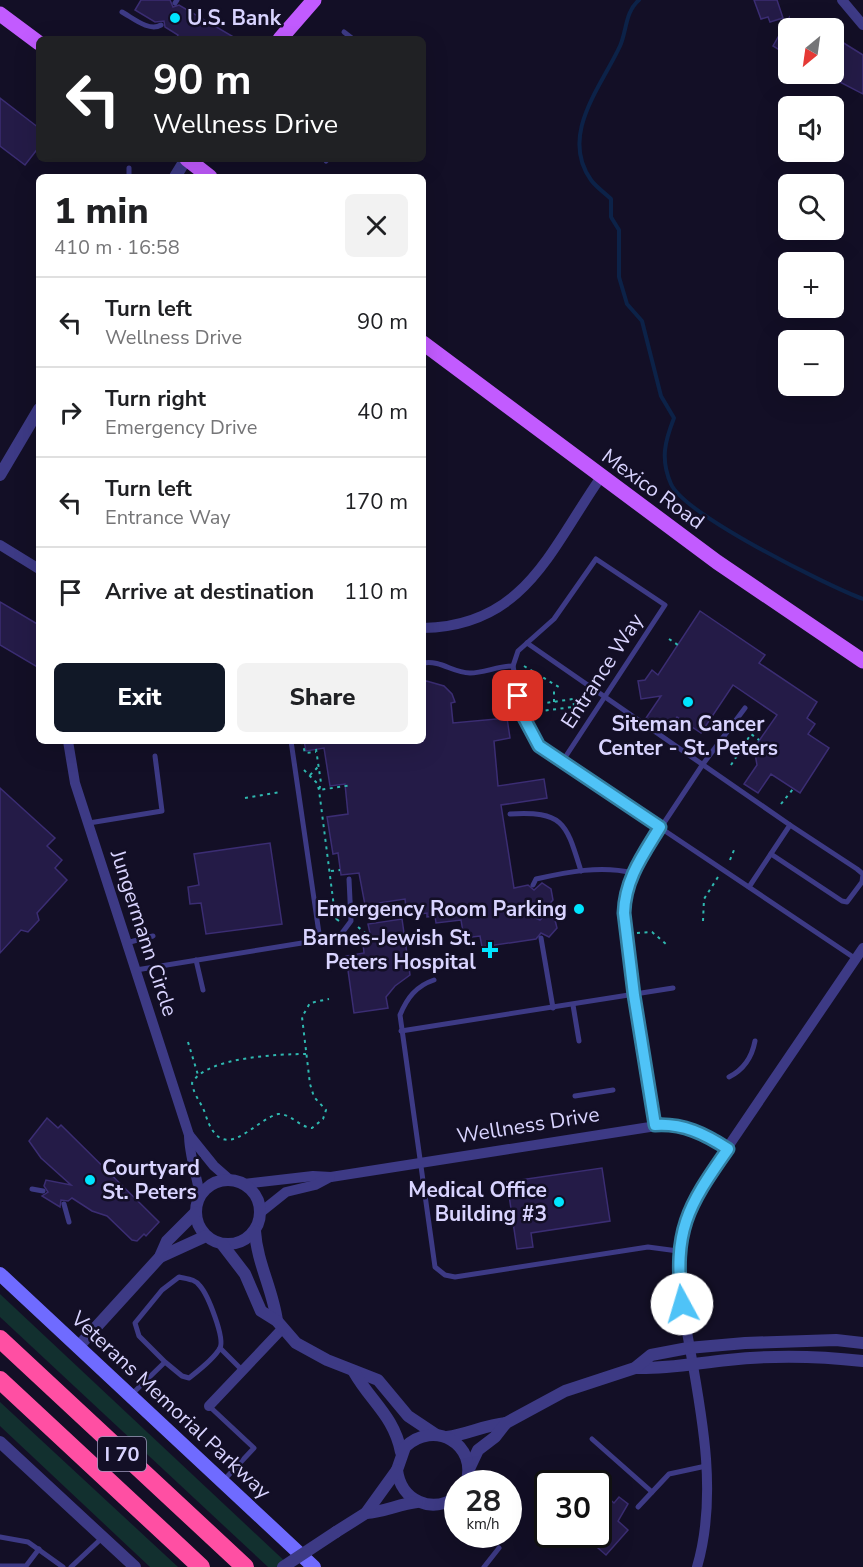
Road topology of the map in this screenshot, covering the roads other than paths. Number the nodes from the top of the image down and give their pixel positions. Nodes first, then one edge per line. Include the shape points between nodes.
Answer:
1 (314, 0) edge
2 (842, 0) edge
3 (122, 12) dead end
4 (0, 14) edge
5 (161, 25) dead end
6 (863, 25) edge
7 (344, 32) dead end
8 (283, 36) edge
9 (349, 36) edge
10 (36, 41) edge
11 (190, 162) edge
12 (129, 168) dead end
13 (129, 174) edge
14 (206, 174) edge
15 (426, 345) edge
16 (36, 414) edge
17 (0, 475) edge
18 (601, 477) junction
19 (0, 545) edge
20 (36, 567) edge
21 (426, 628) edge
22 (527, 643) junction
23 (863, 661) edge
24 (426, 663) edge
25 (513, 666) junction
26 (604, 696) junction
27 (745, 708) dead end
28 (68, 744) edge
29 (291, 744) edge
30 (155, 756) dead end
31 (562, 762) junction
32 (703, 764) junction
33 (510, 814) dead end
34 (88, 824) junction
35 (790, 825) junction
36 (660, 827) junction
37 (771, 854) junction
38 (581, 871) junction
39 (633, 873) junction
40 (349, 879) dead end
41 (533, 885) dead end
42 (749, 887) junction
43 (153, 936) dead end
44 (541, 938) dead end
45 (321, 939) junction
46 (126, 943) junction
47 (863, 948) edge
48 (856, 958) junction
49 (196, 960) junction
50 (135, 970) junction
51 (434, 980) dead end
52 (673, 988) dead end
53 (203, 990) dead end
54 (634, 995) junction
55 (573, 1005) junction
56 (553, 1008) junction
57 (401, 1031) junction
58 (579, 1041) dead end
59 (755, 1041) dead end
60 (729, 1077) dead end
61 (613, 1090) dead end
62 (575, 1096) dead end
63 (655, 1125) junction
64 (189, 1135) junction
65 (728, 1149) junction
66 (422, 1162) junction
67 (331, 1177) junction
68 (230, 1180) junction
69 (244, 1184) junction
70 (32, 1189) dead end
71 (43, 1191) dead end
72 (200, 1196) junction
73 (64, 1204) dead end
74 (196, 1212) junction
75 (261, 1212) junction
76 (69, 1222) dead end
77 (255, 1231) junction
78 (206, 1236) junction
79 (222, 1244) junction
80 (678, 1251) junction
81 (160, 1257) junction
82 (0, 1274) edge
83 (279, 1325) junction
84 (0, 1339) edge
85 (863, 1343) edge
86 (78, 1347) junction
87 (220, 1348) junction
88 (688, 1348) junction
89 (863, 1361) edge
90 (165, 1362) junction
91 (692, 1365) junction
92 (635, 1368) junction
93 (242, 1370) junction
94 (354, 1372) junction
95 (0, 1380) edge
96 (129, 1396) junction
97 (209, 1406) joint
98 (506, 1423) junction
99 (441, 1435) junction
100 (592, 1439) dead end
101 (0, 1442) edge
102 (401, 1452) junction
103 (706, 1466) junction
104 (469, 1469) joint
105 (397, 1470) junction
106 (222, 1482) junction
107 (652, 1492) junction
108 (444, 1501) edge
109 (417, 1502) junction
110 (638, 1507) dead end
111 (366, 1513) junction
112 (0, 1537) edge
113 (103, 1537) junction
114 (499, 1548) dead end
115 (39, 1549) junction
116 (0, 1566) edge
117 (63, 1567) edge
118 (71, 1567) edge
119 (135, 1567) edge
120 (201, 1567) edge
121 (245, 1567) edge
122 (283, 1567) edge
123 (314, 1567) edge
124 (484, 1567) edge
125 (697, 1567) edge

1 - 8 main road
2 - 6 street
3 - 5 lane via 150,27
4 - 10 main road
7 - 9 lane
11 - 14 main road
12 - 13 lane
15 - 18 main road, Mexico Road
16 - 17 street
18 - 21 street via 518,594 474,621
18 - 23 main road, Mexico Road
19 - 20 street
22 - 25 lane, Entrance Way via 518,651
22 - 26 lane
22 - 26 lane, Entrance Way via 554,619 596,559 665,606
24 - 25 lane via 439,662 470,673
25 - 31 lane, Entrance Way via 522,714 539,746
26 - 31 lane, Entrance Way
26 - 32 lane
27 - 32 lane
28 - 34 street, Jungermann Circle via 72,775
29 - 45 lane
30 - 34 lane via 162,811
31 - 36 lane, Entrance Way
32 - 35 lane
32 - 36 lane
33 - 38 lane via 539,812 558,820 570,833
34 - 46 street, Jungermann Circle
35 - 37 lane
35 - 37 lane via 857,869 863,874 862,882 847,902 842,901
36 - 39 lane
36 - 42 lane, Entrance Way
37 - 42 lane
38 - 39 lane via 616,869
38 - 41 lane via 536,879
39 - 54 lane via 624,913
40 - 45 lane via 350,925 339,937
42 - 48 lane, Entrance Way
43 - 46 lane
44 - 56 lane
45 - 49 lane
46 - 50 street, Jungermann Circle
47 - 48 street
48 - 65 street
49 - 50 lane
49 - 53 lane
50 - 64 street, Jungermann Circle
51 - 57 lane via 423,984 405,1005 400,1016
52 - 54 lane
54 - 55 lane
54 - 63 lane
55 - 56 lane
55 - 58 lane
56 - 57 lane
57 - 66 lane
59 - 60 lane via 744,1066
61 - 62 lane
63 - 65 street, Wellness Drive via 687,1128
63 - 66 street, Wellness Drive
64 - 68 street, Jungermann Circle
64 - 72 street, Jungermann Circle
65 - 80 street via 690,1207
66 - 67 street, Wellness Drive
66 - 80 lane via 435,1266 445,1275 456,1277 648,1247
67 - 69 street, Wellness Drive
67 - 75 street, Wellness Drive via 286,1192
68 - 69 street
68 - 72 street via 214,1183
69 - 75 street via 256,1195
70 - 71 lane
72 - 74 street
73 - 76 lane
74 - 78 street
74 - 81 street via 167,1241
75 - 77 street
77 - 79 street via 241,1242
77 - 83 street via 258,1257
78 - 79 street
78 - 81 street
79 - 83 street via 245,1274 261,1311
80 - 88 street
81 - 86 street
82 - 86 main road, Veterans Memorial Parkway
83 - 93 street
83 - 94 street via 309,1352
84 - 121 highway, I 70
85 - 88 street via 800,1340
86 - 96 main road, Veterans Memorial Parkway
87 - 90 lane via 189,1378
87 - 90 lane via 222,1338 202,1288 194,1280 179,1277 162,1290 135,1323 139,1336
87 - 93 lane
88 - 91 street
88 - 92 street via 651,1355
89 - 91 street via 774,1357
90 - 96 lane
91 - 92 street
91 - 103 street
92 - 98 street via 565,1391
93 - 97 street
94 - 99 street via 378,1380 408,1416
94 - 102 street via 390,1420
95 - 120 highway, I 70
96 - 106 main road, Veterans Memorial Parkway
97 - 106 lane via 254,1448
98 - 99 street via 487,1425 469,1434
98 - 104 street via 478,1450
99 - 102 street via 418,1437
99 - 104 street via 463,1450
100 - 107 lane
101 - 113 street
102 - 105 street
103 - 107 lane via 669,1474
103 - 125 street via 708,1510
105 - 109 street via 401,1486
105 - 111 street
106 - 123 main road, Veterans Memorial Parkway
107 - 110 lane
108 - 109 street via 435,1505
109 - 111 street
111 - 122 street, bridge
112 - 115 lane via 16,1538
113 - 118 lane
113 - 119 street
114 - 124 lane
115 - 116 lane via 26,1566
115 - 117 lane

